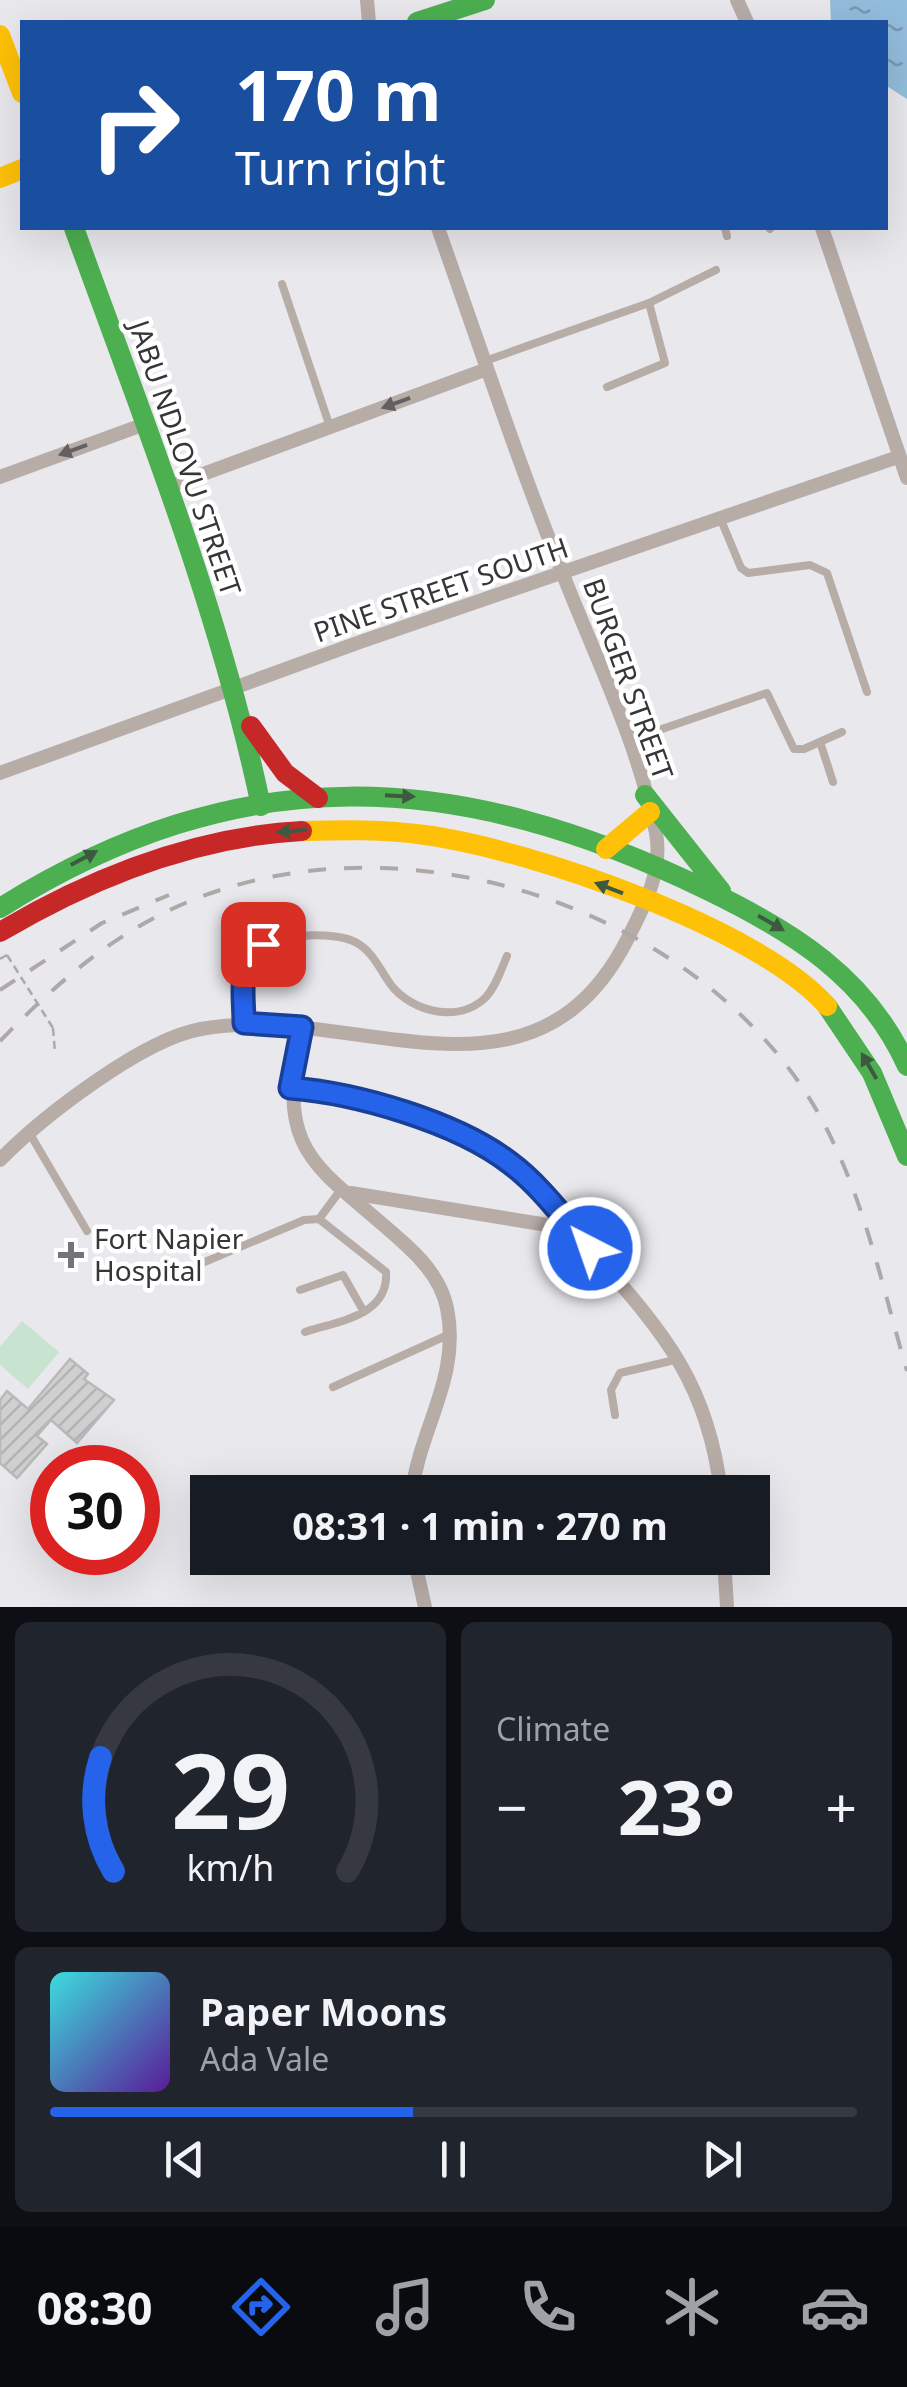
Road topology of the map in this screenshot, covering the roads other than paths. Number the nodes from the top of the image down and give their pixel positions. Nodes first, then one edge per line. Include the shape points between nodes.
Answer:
1 (484, 0) edge
2 (423, 20) edge
3 (0, 35) edge
4 (20, 88) edge
5 (75, 230) edge
6 (439, 230) edge
7 (823, 230) edge
8 (716, 270) dead end
9 (282, 284) dead end
10 (649, 302) junction
11 (486, 365) junction
12 (607, 386) dead end
13 (145, 424) junction
14 (330, 427) junction
15 (898, 458) junction
16 (0, 477) edge
17 (907, 478) edge
18 (168, 487) junction
19 (721, 520) junction
20 (563, 575) junction
21 (867, 692) dead end
22 (237, 698) junction
23 (842, 732) dead end
24 (630, 740) junction
25 (820, 742) junction
26 (0, 773) edge
27 (832, 782) dead end
28 (318, 798) junction
29 (648, 804) junction
30 (261, 806) junction
31 (606, 849) junction
32 (657, 869) junction
33 (646, 902) junction
34 (733, 903) junction
35 (0, 908) edge
36 (0, 932) edge
37 (507, 956) dead end
38 (244, 1023) junction
39 (302, 1027) junction
40 (907, 1066) edge
41 (290, 1088) junction
42 (30, 1134) junction
43 (907, 1156) edge
44 (0, 1160) edge
45 (345, 1190) junction
46 (319, 1219) junction
47 (573, 1229) junction
48 (87, 1231) dead end
49 (162, 1280) dead end
50 (300, 1290) dead end
51 (364, 1312) junction
52 (305, 1332) dead end
53 (450, 1334) junction
54 (681, 1359) junction
55 (334, 1386) dead end
56 (615, 1415) dead end
57 (417, 1475) edge
58 (718, 1475) edge
59 (418, 1575) edge
60 (725, 1575) edge
61 (425, 1607) edge
62 (727, 1607) edge

1 - 2 main road
3 - 4 main road
5 - 13 main road, JABU NDLOVU STREET
6 - 11 street, BURGER STREET
7 - 15 street
8 - 10 lane
9 - 14 lane
10 - 11 lane
10 - 12 lane via 666,363
11 -> 14 street
11 - 20 street, BURGER STREET
13 -> 16 street
13 - 18 main road, JABU NDLOVU STREET
14 - 18 street
15 - 17 street
15 - 19 street, PINE STREET SOUTH
18 - 22 main road, JABU NDLOVU STREET
19 - 20 street, PINE STREET SOUTH
19 - 21 lane via 748,573 810,566 827,573
20 - 22 street, PINE STREET SOUTH
20 - 24 street, BURGER STREET
22 - 26 street, PINE STREET SOUTH
22 - 28 main road, JABU NDLOVU STREET via 278,766
22 - 30 main road, JABU NDLOVU STREET
23 - 25 lane
24 - 25 lane via 767,693 794,749
24 - 29 street, BURGER STREET
25 - 27 lane
28 - 30 main road
28 -> 31 main road via 427,798
29 - 31 main road
29 - 32 street, BURGER STREET
29 - 34 main road
35 -> 30 main road via 102,848 158,828
31 - 32 main road
32 - 33 street
32 - 34 main road
33 -> 36 main road via 486,846 406,832 316,829 222,841 155,859 52,901
33 - 39 street via 619,956 594,987 560,1016 520,1035 435,1046
43 -> 33 main road via 868,1063 803,981 744,942
34 -> 40 main road via 803,942 855,982
37 - 38 lane via 478,1003 435,1012 406,999 368,952 345,937 320,933 263,944 244,966
38 - 39 street
38 - 42 street via 169,1037
39 - 41 street
41 - 45 street via 300,1144
41 - 47 street via 368,1102 471,1141 518,1170
42 - 44 street
42 - 48 lane
45 - 46 lane
45 - 47 street
45 - 53 street via 433,1275
46 - 49 lane
46 - 51 lane via 386,1272 381,1301
47 - 54 street
50 - 51 lane via 343,1275
51 - 52 lane
53 - 55 lane
53 - 57 street via 448,1379
54 - 56 lane via 620,1373 611,1390
54 - 58 street
59 - 61 street
60 - 62 street

